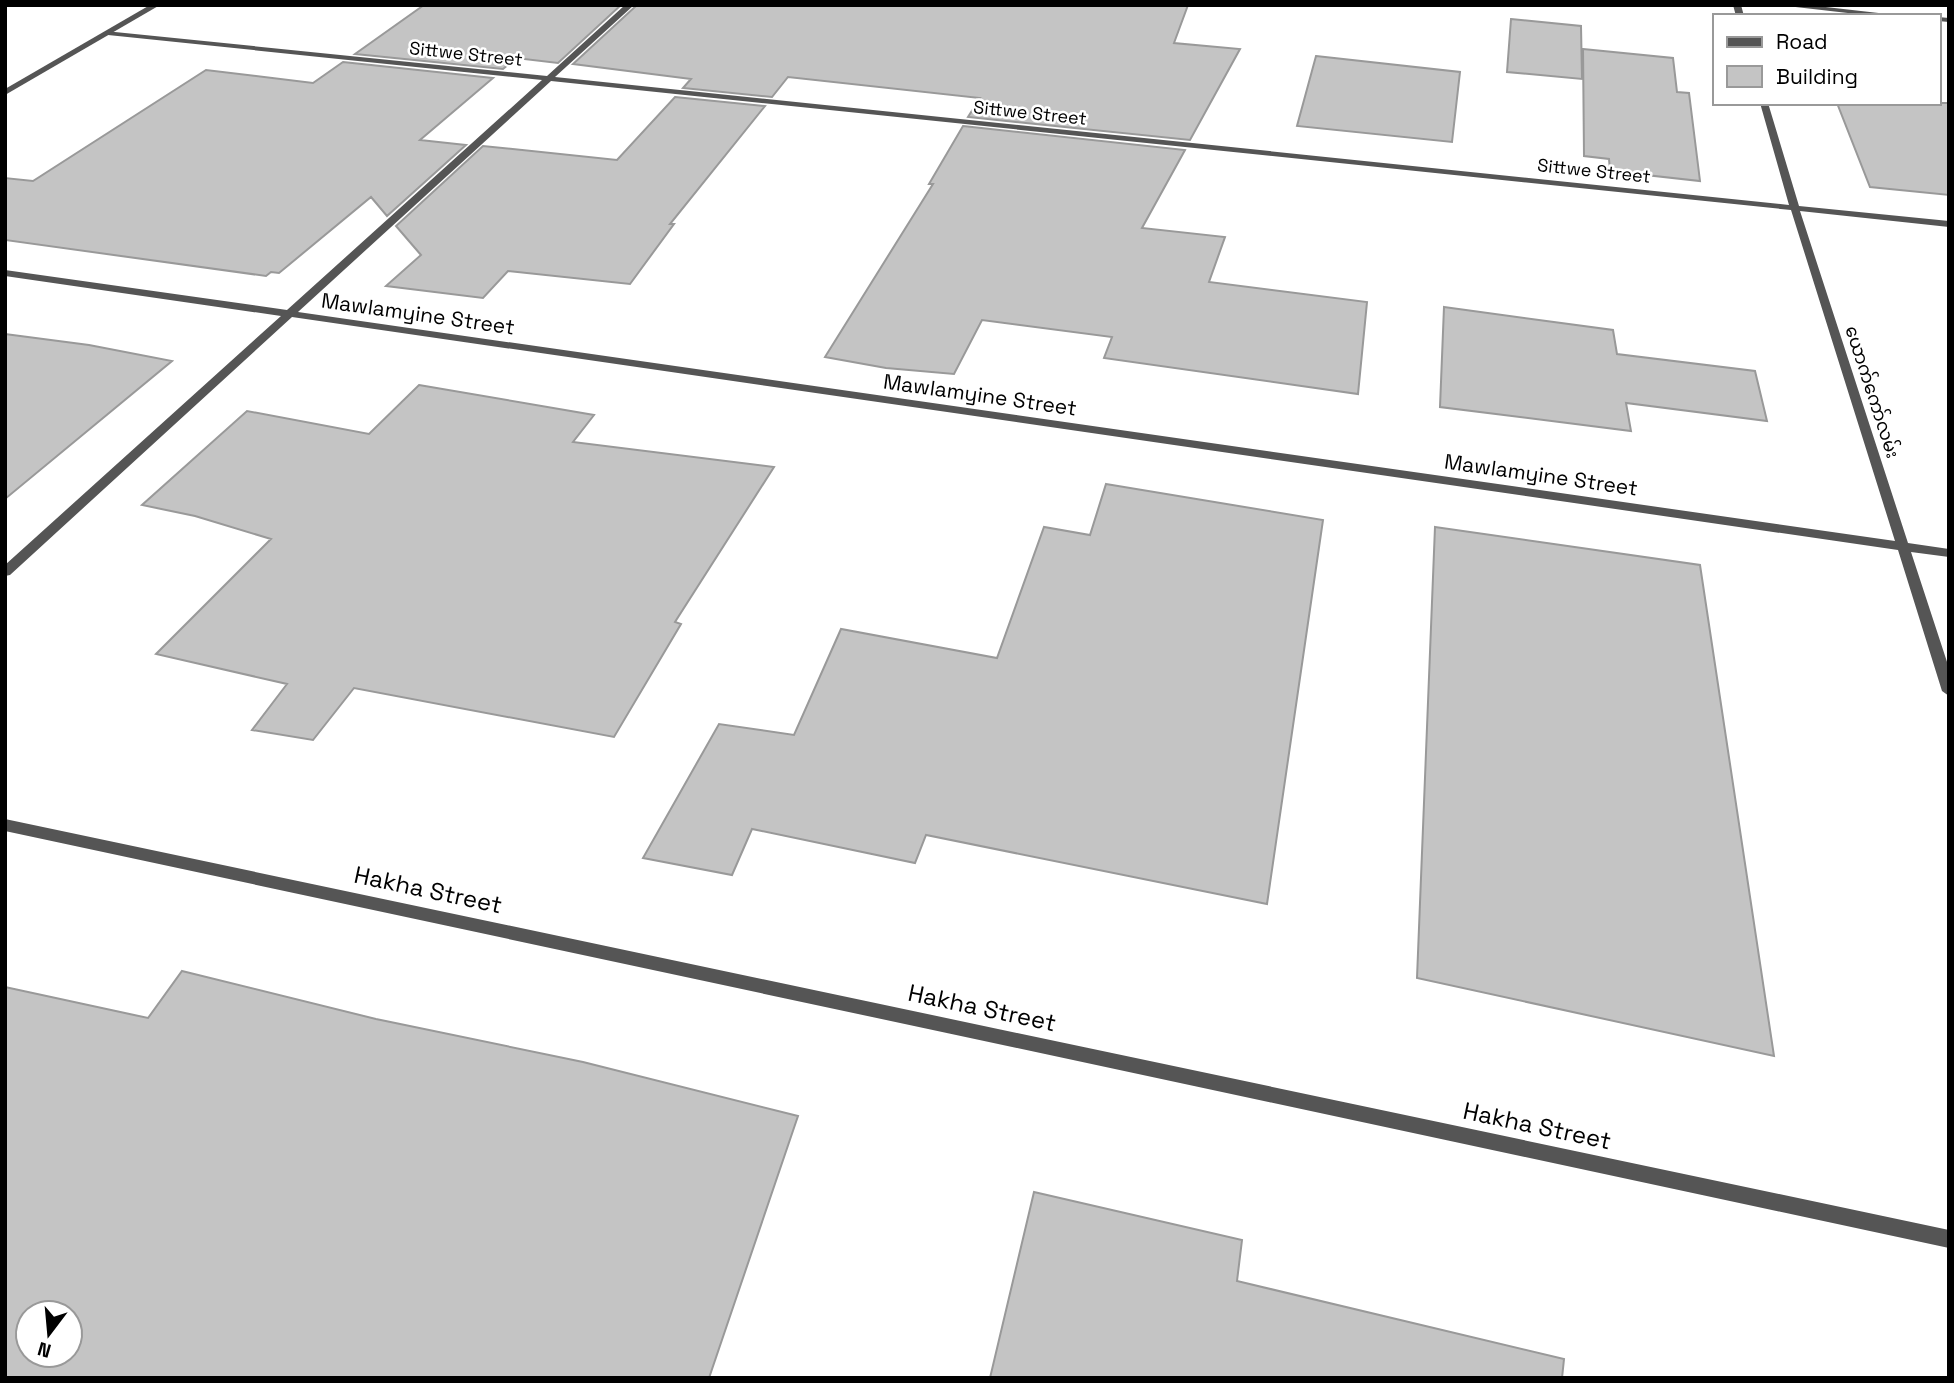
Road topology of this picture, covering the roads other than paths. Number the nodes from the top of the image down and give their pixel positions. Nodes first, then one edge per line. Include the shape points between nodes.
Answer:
1 (156, 5) edge
2 (630, 5) edge
3 (1781, 5) edge
4 (1879, 14) edge
5 (108, 33) junction
6 (547, 78) junction
7 (5, 93) edge
8 (1765, 105) edge
9 (1793, 208) junction
10 (1949, 224) edge
11 (5, 273) edge
12 (290, 315) junction
13 (1905, 547) junction
14 (1949, 553) edge
15 (5, 572) edge
16 (1949, 691) edge
17 (5, 825) edge
18 (1949, 1239) edge

1 - 5 street
2 - 6 street
3 - 4 street
5 - 6 street, Sittwe Street
5 - 7 street
6 - 9 street, Sittwe Street
6 - 12 street
8 - 9 street, ယောက်ကော်လမ်း
9 - 10 street, Sittwe Street
9 - 13 street, ယောက်ကော်လမ်း
11 - 12 street, Mawlamyine Street
12 - 13 street, Mawlamyine Street
12 - 15 street
13 - 14 street, Mawlamyine Street
13 - 16 street, ယောက်ကော်လမ်း
17 - 18 street, Hakha Street

